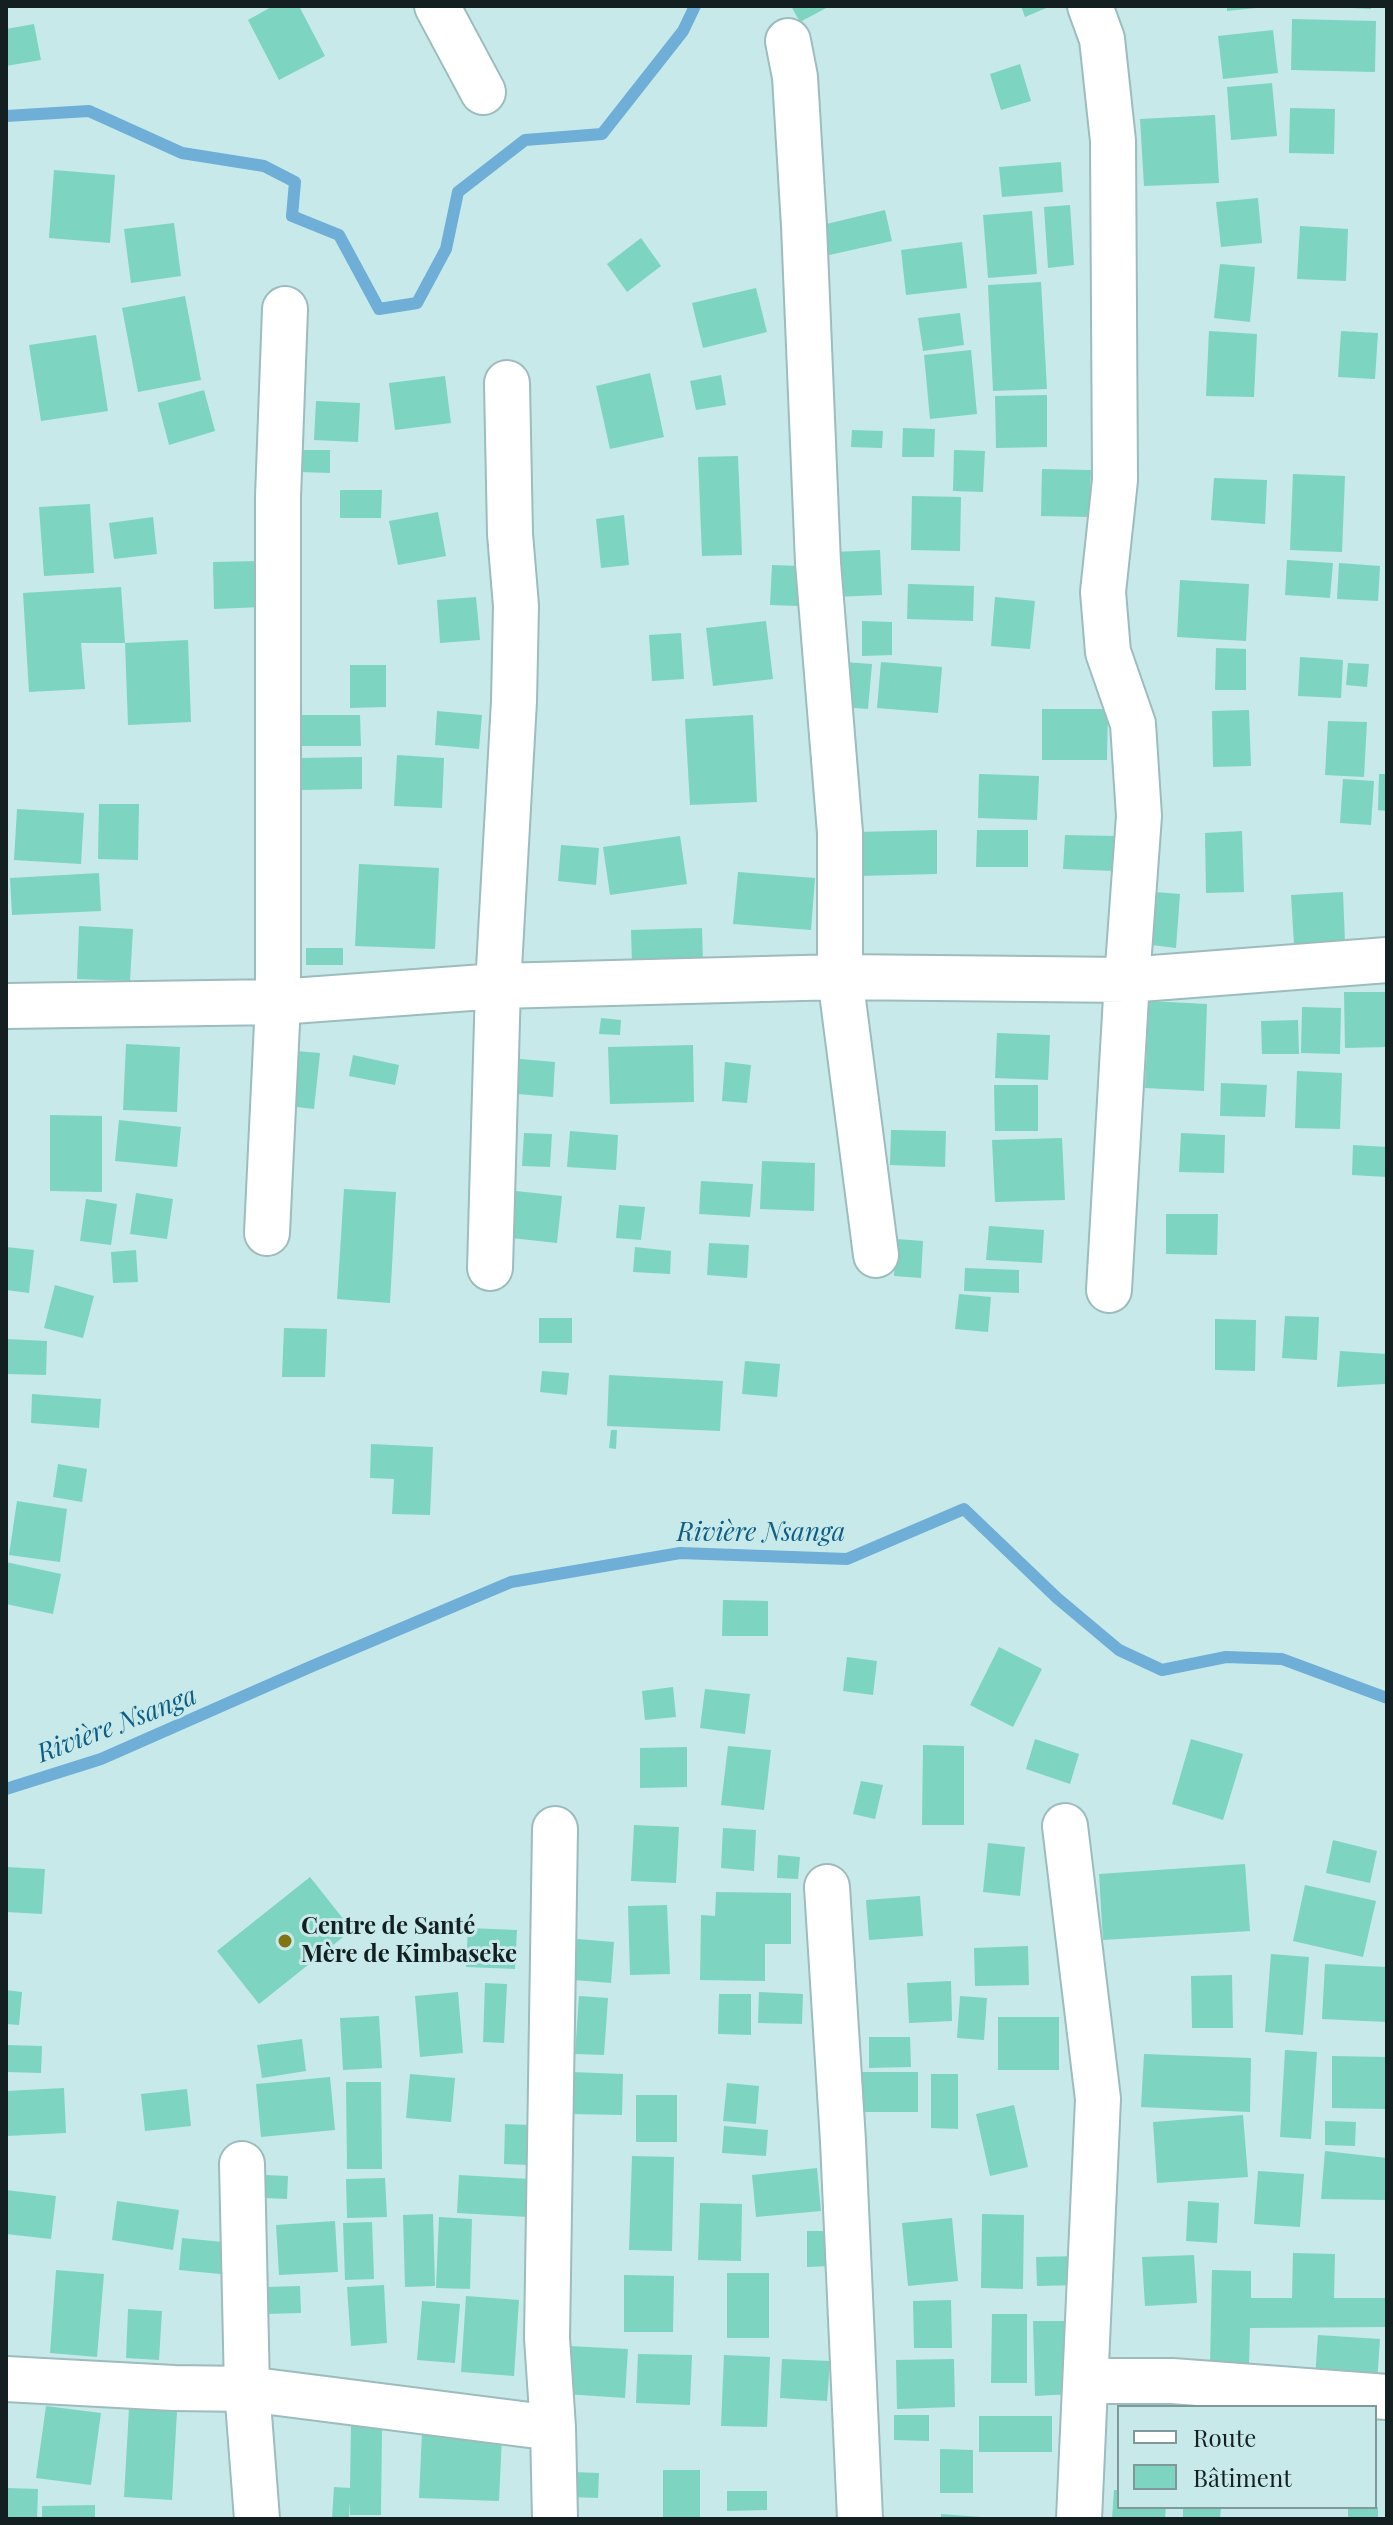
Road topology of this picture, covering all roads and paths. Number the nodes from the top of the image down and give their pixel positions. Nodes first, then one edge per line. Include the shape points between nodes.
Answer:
1 (437, 6) edge
2 (1090, 6) edge
3 (788, 41) dead end
4 (483, 92) dead end
5 (285, 309) dead end
6 (507, 383) dead end
7 (1387, 960) edge
8 (840, 977) junction
9 (1127, 980) junction
10 (498, 986) junction
11 (278, 1002) junction
12 (6, 1006) edge
13 (267, 1233) dead end
14 (876, 1255) dead end
15 (490, 1268) dead end
16 (1109, 1290) dead end
17 (1065, 1826) dead end
18 (555, 1829) dead end
19 (827, 1887) dead end
20 (242, 2164) dead end
21 (6, 2379) edge
22 (1086, 2381) junction
23 (247, 2389) junction
24 (1387, 2397) edge
25 (553, 2428) junction
26 (257, 2519) edge
27 (555, 2519) edge
28 (860, 2519) edge
29 (1079, 2519) edge

1 - 4 street
2 - 9 street via 1102,39 1113,141 1115,480 1103,592 1108,652 1133,724 1139,816
3 - 8 street via 795,77 818,563 840,833
5 - 11 street via 278,497
6 - 10 street via 516,622
7 - 9 street
8 - 9 street
8 - 10 street
8 - 14 street
9 - 16 street
10 - 11 street
10 - 15 street
11 - 12 street
11 - 13 street
17 - 22 street via 1098,2099
18 - 25 street via 547,2338
19 - 28 street
20 - 23 street
21 - 23 street
22 - 24 street via 1172,2381
22 - 29 street
23 - 25 street
23 - 26 street
25 - 27 street

